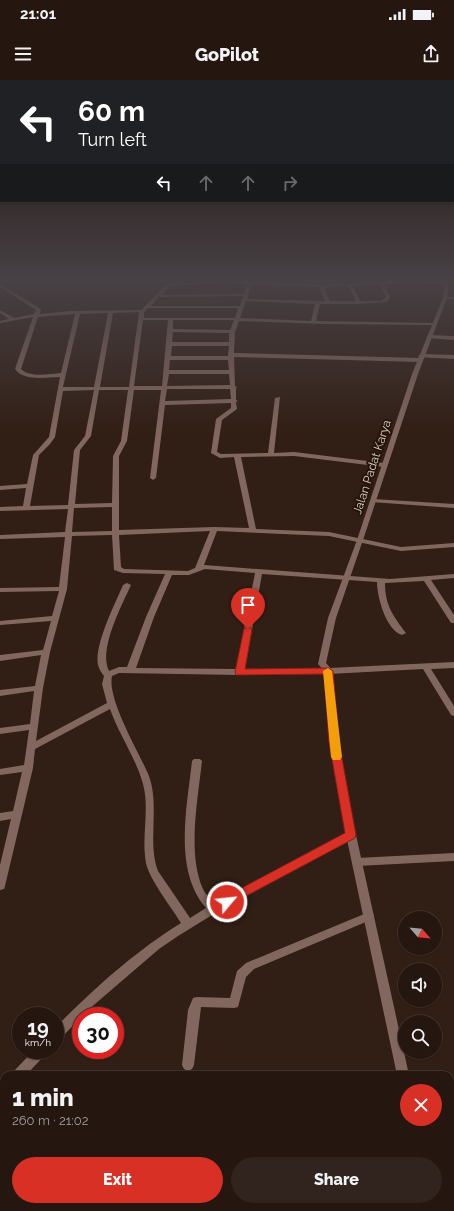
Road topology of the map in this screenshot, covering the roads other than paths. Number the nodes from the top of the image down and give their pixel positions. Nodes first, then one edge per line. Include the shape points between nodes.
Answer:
1 (170, 330) edge
2 (31, 331) edge
3 (74, 331) edge
4 (107, 331) edge
5 (139, 331) edge
6 (194, 331) edge
7 (432, 331) edge
8 (232, 332) joint
9 (429, 337) junction
10 (454, 338) edge
11 (169, 344) junction
12 (231, 344) junction
13 (454, 356) edge
14 (231, 357) junction
15 (168, 358) junction
16 (420, 358) junction
17 (166, 372) junction
18 (232, 372) junction
19 (64, 375) junction
20 (234, 387) junction
21 (132, 388) junction
22 (164, 388) junction
23 (60, 389) junction
24 (96, 389) junction
25 (278, 398) dead end
26 (235, 401) junction
27 (162, 403) junction
28 (271, 454) junction
29 (237, 455) junction
30 (384, 465) junction
31 (153, 478) dead end
32 (29, 486) junction
33 (0, 488) edge
34 (373, 501) junction
35 (115, 504) junction
36 (72, 506) junction
37 (454, 506) edge
38 (26, 508) junction
39 (0, 509) edge
40 (214, 529) junction
41 (253, 530) junction
42 (115, 532) junction
43 (69, 533) junction
44 (0, 537) edge
45 (360, 540) junction
46 (454, 545) edge
47 (199, 568) junction
48 (259, 571) junction
49 (170, 572) junction
50 (454, 576) edge
51 (346, 578) junction
52 (426, 578) junction
53 (381, 581) junction
54 (127, 585) dead end
55 (63, 589) junction
56 (0, 590) edge
57 (55, 618) junction
58 (454, 621) edge
59 (0, 623) edge
60 (402, 633) dead end
61 (46, 652) junction
62 (0, 658) edge
63 (454, 665) edge
64 (425, 666) junction
65 (326, 668) junction
66 (131, 669) junction
67 (240, 672) junction
68 (108, 676) junction
69 (39, 688) junction
70 (0, 693) edge
71 (111, 705) junction
72 (454, 713) edge
73 (34, 726) junction
74 (0, 731) edge
75 (32, 747) junction
76 (197, 762) dead end
77 (28, 768) junction
78 (0, 772) edge
79 (18, 814) junction
80 (0, 817) edge
81 (351, 835) junction
82 (454, 857) edge
83 (357, 862) junction
84 (3, 864) edge
85 (0, 886) edge
86 (213, 909) junction
87 (369, 916) junction
88 (188, 924) junction
89 (64, 1027) edge
90 (33, 1059) edge
91 (188, 1065) dead end
92 (22, 1071) edge
93 (402, 1071) edge

1 - 11 street
2 - 19 street via 18,369 31,376
3 - 19 street
4 - 24 street
5 - 21 street
6 - 8 street
7 - 9 street, Jalan Padat Karya
8 - 12 street
9 - 10 street
9 - 16 street, Jalan Padat Karya
11 - 12 street
11 - 15 street
12 - 14 street
13 - 16 street
14 - 15 street
14 - 16 street
14 - 18 street
15 - 17 street
16 - 30 street, Jalan Padat Karya
17 - 18 street
17 - 22 street
18 - 20 street
19 - 23 street
20 - 22 street
20 - 26 street
21 - 22 street
21 - 24 street
21 - 35 street via 124,441 116,456
22 - 27 street
23 - 24 street
23 - 32 street via 52,437 36,455
24 - 36 street via 88,436 77,450
25 - 28 street
26 - 27 street
26 - 29 street via 233,410 218,419 214,453 220,456
27 - 31 street
28 - 29 street
28 - 30 street via 303,455
29 - 41 street
30 - 34 street, Jalan Padat Karya
32 - 33 street
32 - 38 street
34 - 37 street
34 - 45 street, Jalan Padat Karya
35 - 36 street
35 - 42 street
36 - 38 street
36 - 43 street
38 - 39 street
40 - 41 street
40 - 42 street
40 - 47 street
41 - 45 street via 329,534
42 - 43 street
42 - 49 street via 119,570
43 - 44 street
43 - 55 street
45 - 46 street via 400,549
45 - 51 street, Jalan Padat Karya
47 - 48 street
47 - 49 street via 189,573
48 - 51 street
48 - 67 street
49 - 66 street via 150,616
50 - 52 street
51 - 53 street
51 - 65 street, Jalan Padat Karya via 332,618
52 - 53 street
52 - 58 street
53 - 60 street via 384,606
54 - 68 street via 106,637 102,654 102,664
55 - 56 street
55 - 57 street
57 - 59 street
57 - 61 street
61 - 62 street
61 - 69 street
63 - 64 street
64 - 65 street
64 - 72 street
65 - 67 street
65 - 81 street, Jalan Padat Karya via 334,742
66 - 67 street
66 - 68 street via 112,672
68 - 71 street
69 - 70 street
69 - 73 street
71 - 75 street
71 - 88 street via 148,785 150,865
73 - 74 street
73 - 75 street
75 - 77 street
76 - 86 street via 190,838 192,864 199,891
77 - 78 street
77 - 79 street
79 - 80 street
79 - 84 street
81 - 83 street, Jalan Padat Karya
81 - 86 street
82 - 83 street
83 - 87 street, Jalan Padat Karya
84 - 85 street
86 - 88 street
87 - 91 street via 250,966 241,975 234,1003 197,1002
87 - 93 street, Jalan Padat Karya
88 - 89 street via 155,946 84,1006
90 - 92 street

